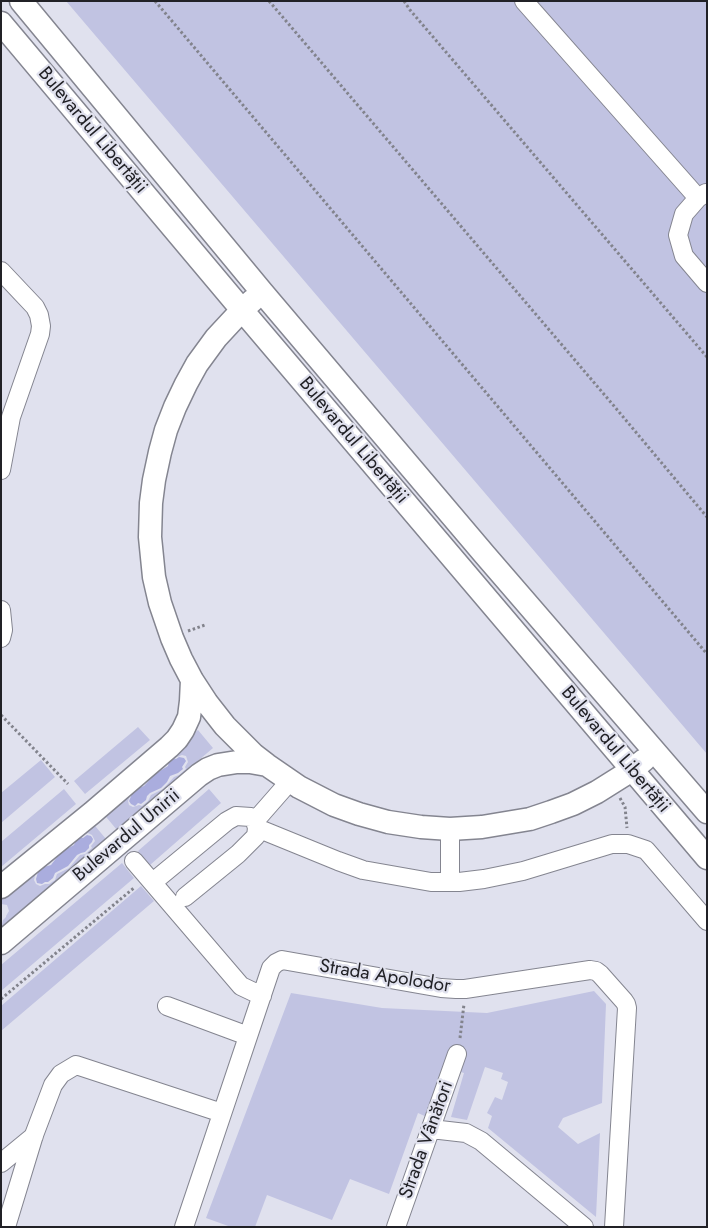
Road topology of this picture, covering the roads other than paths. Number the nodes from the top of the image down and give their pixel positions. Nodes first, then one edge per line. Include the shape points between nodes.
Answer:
1 (21, 1) edge
2 (524, 1) edge
3 (1, 23) edge
4 (702, 195) edge
5 (1, 271) edge
6 (707, 283) edge
7 (262, 292) junction
8 (242, 310) junction
9 (1, 470) edge
10 (1, 610) edge
11 (1, 638) edge
12 (192, 680) junction
13 (654, 752) junction
14 (267, 765) junction
15 (632, 770) junction
16 (290, 781) junction
17 (707, 812) edge
18 (256, 825) junction
19 (450, 829) junction
20 (707, 858) edge
21 (134, 861) dead end
22 (150, 879) junction
23 (450, 882) junction
24 (1, 887) edge
25 (185, 897) dead end
26 (707, 921) edge
27 (1, 943) edge
28 (262, 996) junction
29 (167, 1006) dead end
30 (248, 1036) junction
31 (457, 1054) road end
32 (222, 1113) junction
33 (432, 1129) junction
34 (34, 1135) junction
35 (1, 1163) edge
36 (6, 1227) edge
37 (184, 1227) edge
38 (396, 1227) edge
39 (584, 1227) edge
40 (614, 1227) edge

1 - 7 main road, Bulevardul Libertății
2 - 4 street
3 - 8 main road, Bulevardul Libertății
4 - 6 street via 684,214 678,235 684,256
5 - 9 street via 35,307 41,326 12,418
7 - 8 main road
7 - 13 main road, Bulevardul Libertății
8 - 12 main road via 216,338 186,384 166,430 154,480 150,537 154,577 172,638
8 - 15 main road, Bulevardul Libertății
10 - 11 street
12 - 14 main road via 225,726
12 - 24 main road via 189,718 177,739
13 - 15 main road
13 - 17 main road, Bulevardul Libertății
14 - 16 main road
14 - 27 main road, Bulevardul Unirii via 236,762 218,765 199,775
15 - 19 main road via 573,804 530,819
15 - 20 main road, Bulevardul Libertății
16 - 18 street
16 - 19 main road via 334,805 359,814 388,822
18 - 22 street via 251,817 236,816
18 - 23 street via 363,870 431,882
18 - 25 street via 256,836
19 - 23 street
21 - 22 street
22 - 28 street via 241,986
23 - 26 street via 523,871 612,844 628,844 646,850
28 - 30 street, Strada Apolodor
28 - 40 street, Strada Apolodor via 271,968 282,960 441,988 466,989 596,971 626,1004
29 - 30 street
30 - 32 street, Strada Apolodor
31 - 33 street, Strada Vânători
32 - 34 street via 76,1065 61,1074 53,1085
32 - 37 street, Strada Apolodor
33 - 38 street, Strada Vânători
33 - 39 street via 466,1133 481,1140
34 - 35 street
34 - 36 street

